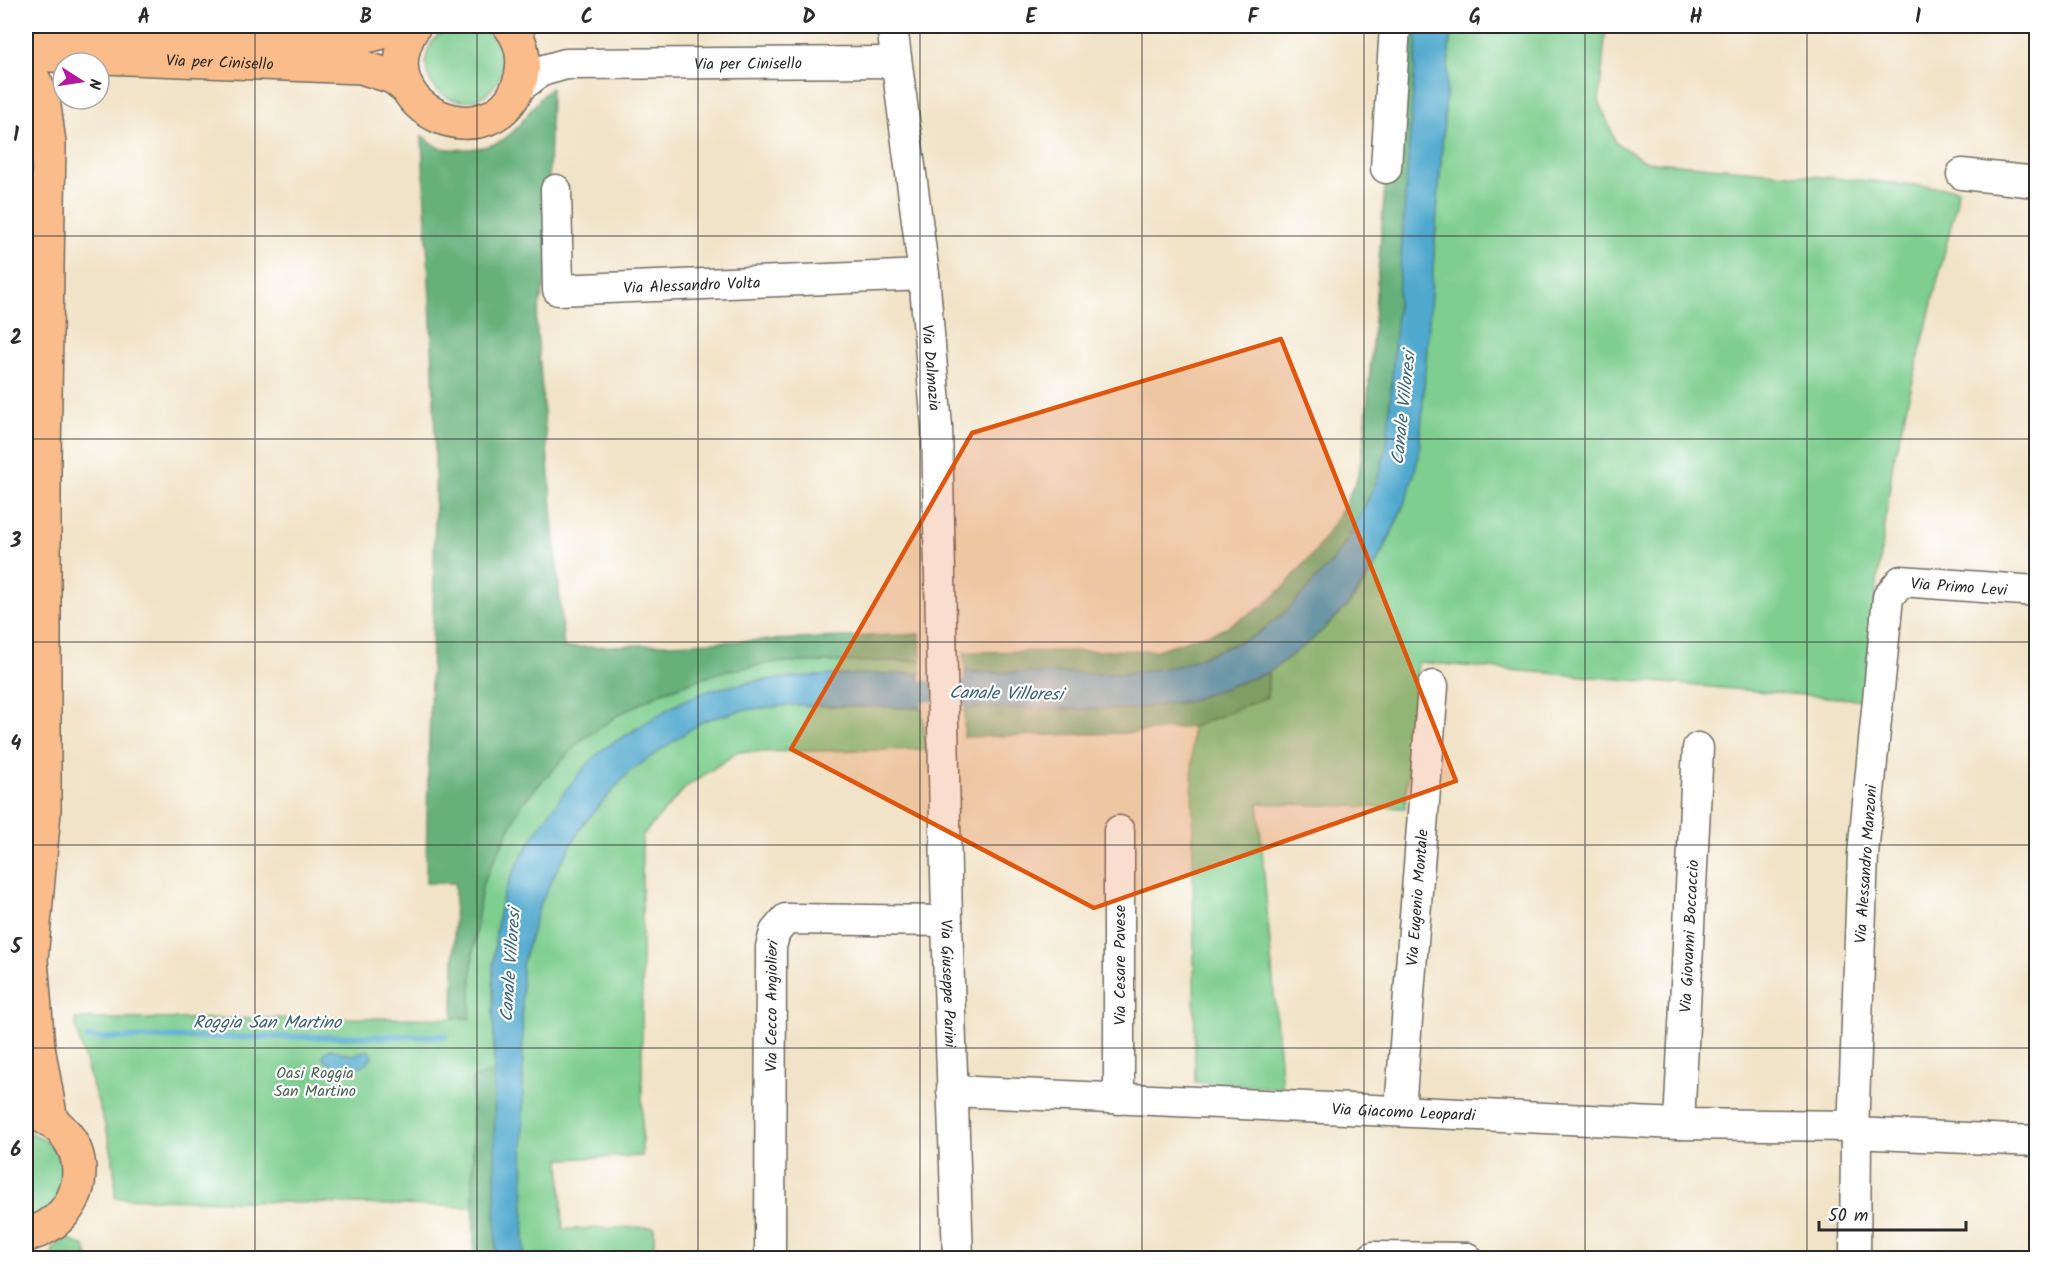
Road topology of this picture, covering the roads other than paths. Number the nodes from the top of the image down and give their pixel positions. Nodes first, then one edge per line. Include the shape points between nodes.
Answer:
1 (407, 26) edge
2 (414, 26) edge
3 (892, 26) edge
4 (1395, 26) edge
5 (26, 29) edge
6 (515, 30) edge
7 (68, 51) edge
8 (26, 53) edge
9 (51, 56) edge
10 (111, 57) edge
11 (111, 60) edge
12 (896, 62) junction
13 (26, 64) edge
14 (566, 64) junction
15 (407, 88) junction
16 (517, 89) junction
17 (52, 111) edge
18 (48, 128) junction
19 (1386, 168) dead end
20 (1962, 174) dead end
21 (2037, 182) edge
22 (556, 190) dead end
23 (924, 275) junction
24 (2037, 591) edge
25 (1888, 597) joint
26 (1433, 686) dead end
27 (943, 709) joint
28 (1698, 748) dead end
29 (1119, 831) dead end
30 (947, 921) junction
31 (952, 1091) junction
32 (1119, 1099) junction
33 (1400, 1109) junction
34 (38, 1116) edge
35 (1679, 1124) junction
36 (1854, 1130) junction
37 (2037, 1141) edge
38 (59, 1219) junction
39 (26, 1235) edge
40 (1373, 1257) dead end
41 (40, 1258) edge
42 (770, 1258) edge
43 (958, 1258) edge
44 (1467, 1258) edge
45 (1855, 1258) edge

1 - 10 main road, Via per Cinisello via 360,38
2 - 15 main road via 402,55
3 - 12 street
4 - 19 street
5 - 7 main road, Via per Cinisello
6 - 14 street, Via per Cinisello
6 - 16 main road, Via per Cinisello via 523,62
8 - 9 main road, Via per Cinisello
11 - 15 main road, Via per Cinisello via 361,67 393,77
12 - 14 street, Via per Cinisello
12 - 23 street, Via Dalmazia
13 - 18 main road via 43,99
14 - 16 street, Via per Cinisello via 542,71
15 - 16 main road, Via per Cinisello via 429,113 463,123 482,120 496,112
17 - 18 main road
18 - 34 main road via 44,811 31,959 38,1047
20 - 21 street
22 - 23 street, Via Alessandro Volta via 558,290
23 - 27 street, Via Dalmazia via 937,427
24 - 25 street, Via Primo Levi via 1901,581
25 - 36 street, Via Alessandro Manzoni via 1863,854
26 - 33 street, Via Eugenio Montale
27 - 30 street, Via Giuseppe Parini
28 - 35 street, Via Giovanni Boccaccio
29 - 32 street, Via Cesare Pavese
30 - 31 street, Via Giuseppe Parini
30 - 42 street, Via Cecco Angiolieri via 786,919 775,932 771,947
31 - 32 street, Via Giacomo Leopardi
31 - 43 street, Via Giuseppe Parini
32 - 33 street, Via Giacomo Leopardi
33 - 35 street, Via Giacomo Leopardi
34 - 38 main road via 73,1146 79,1168 77,1190
35 - 36 street, Via Giacomo Leopardi
36 - 37 street, Via Giacomo Leopardi
36 - 45 street, Via Alessandro Manzoni
38 - 39 main road
38 - 41 main road via 42,1246
40 - 44 street

